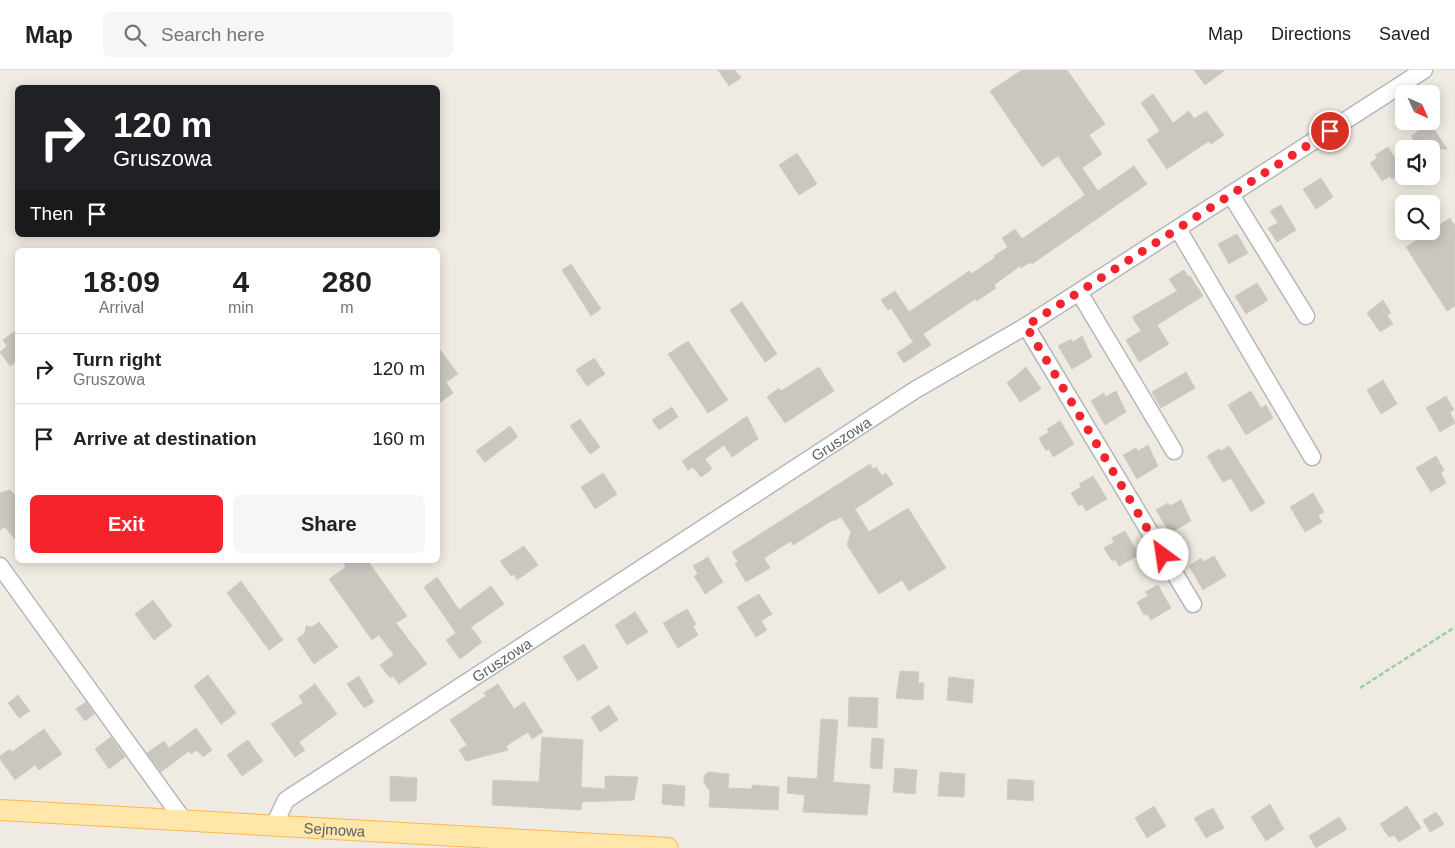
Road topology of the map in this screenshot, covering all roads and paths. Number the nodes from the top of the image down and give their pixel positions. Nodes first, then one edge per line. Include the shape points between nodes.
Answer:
1 (1424, 70) edge
2 (1231, 195) junction
3 (1178, 229) junction
4 (1079, 292) junction
5 (1306, 316) dead end
6 (1026, 326) junction
7 (1174, 451) dead end
8 (1312, 456) dead end
9 (0, 566) edge
10 (1192, 604) dead end
11 (1455, 627) edge
12 (1360, 688) dead end
13 (0, 810) edge
14 (184, 821) junction
15 (274, 826) junction
16 (504, 843) edge
17 (668, 848) edge

1 - 2 street, Gruszowa
2 - 3 street, Gruszowa
2 - 5 street
3 - 4 street, Gruszowa
3 - 8 street
4 - 6 street, Gruszowa
4 - 7 street
6 - 10 street
6 - 15 street, Gruszowa via 915,390 286,800
9 - 14 street
11 - 12 path
13 - 14 main road, Sejmowa
14 - 15 main road, Sejmowa
15 - 16 main road, Sejmowa
16 - 17 main road, Sejmowa

